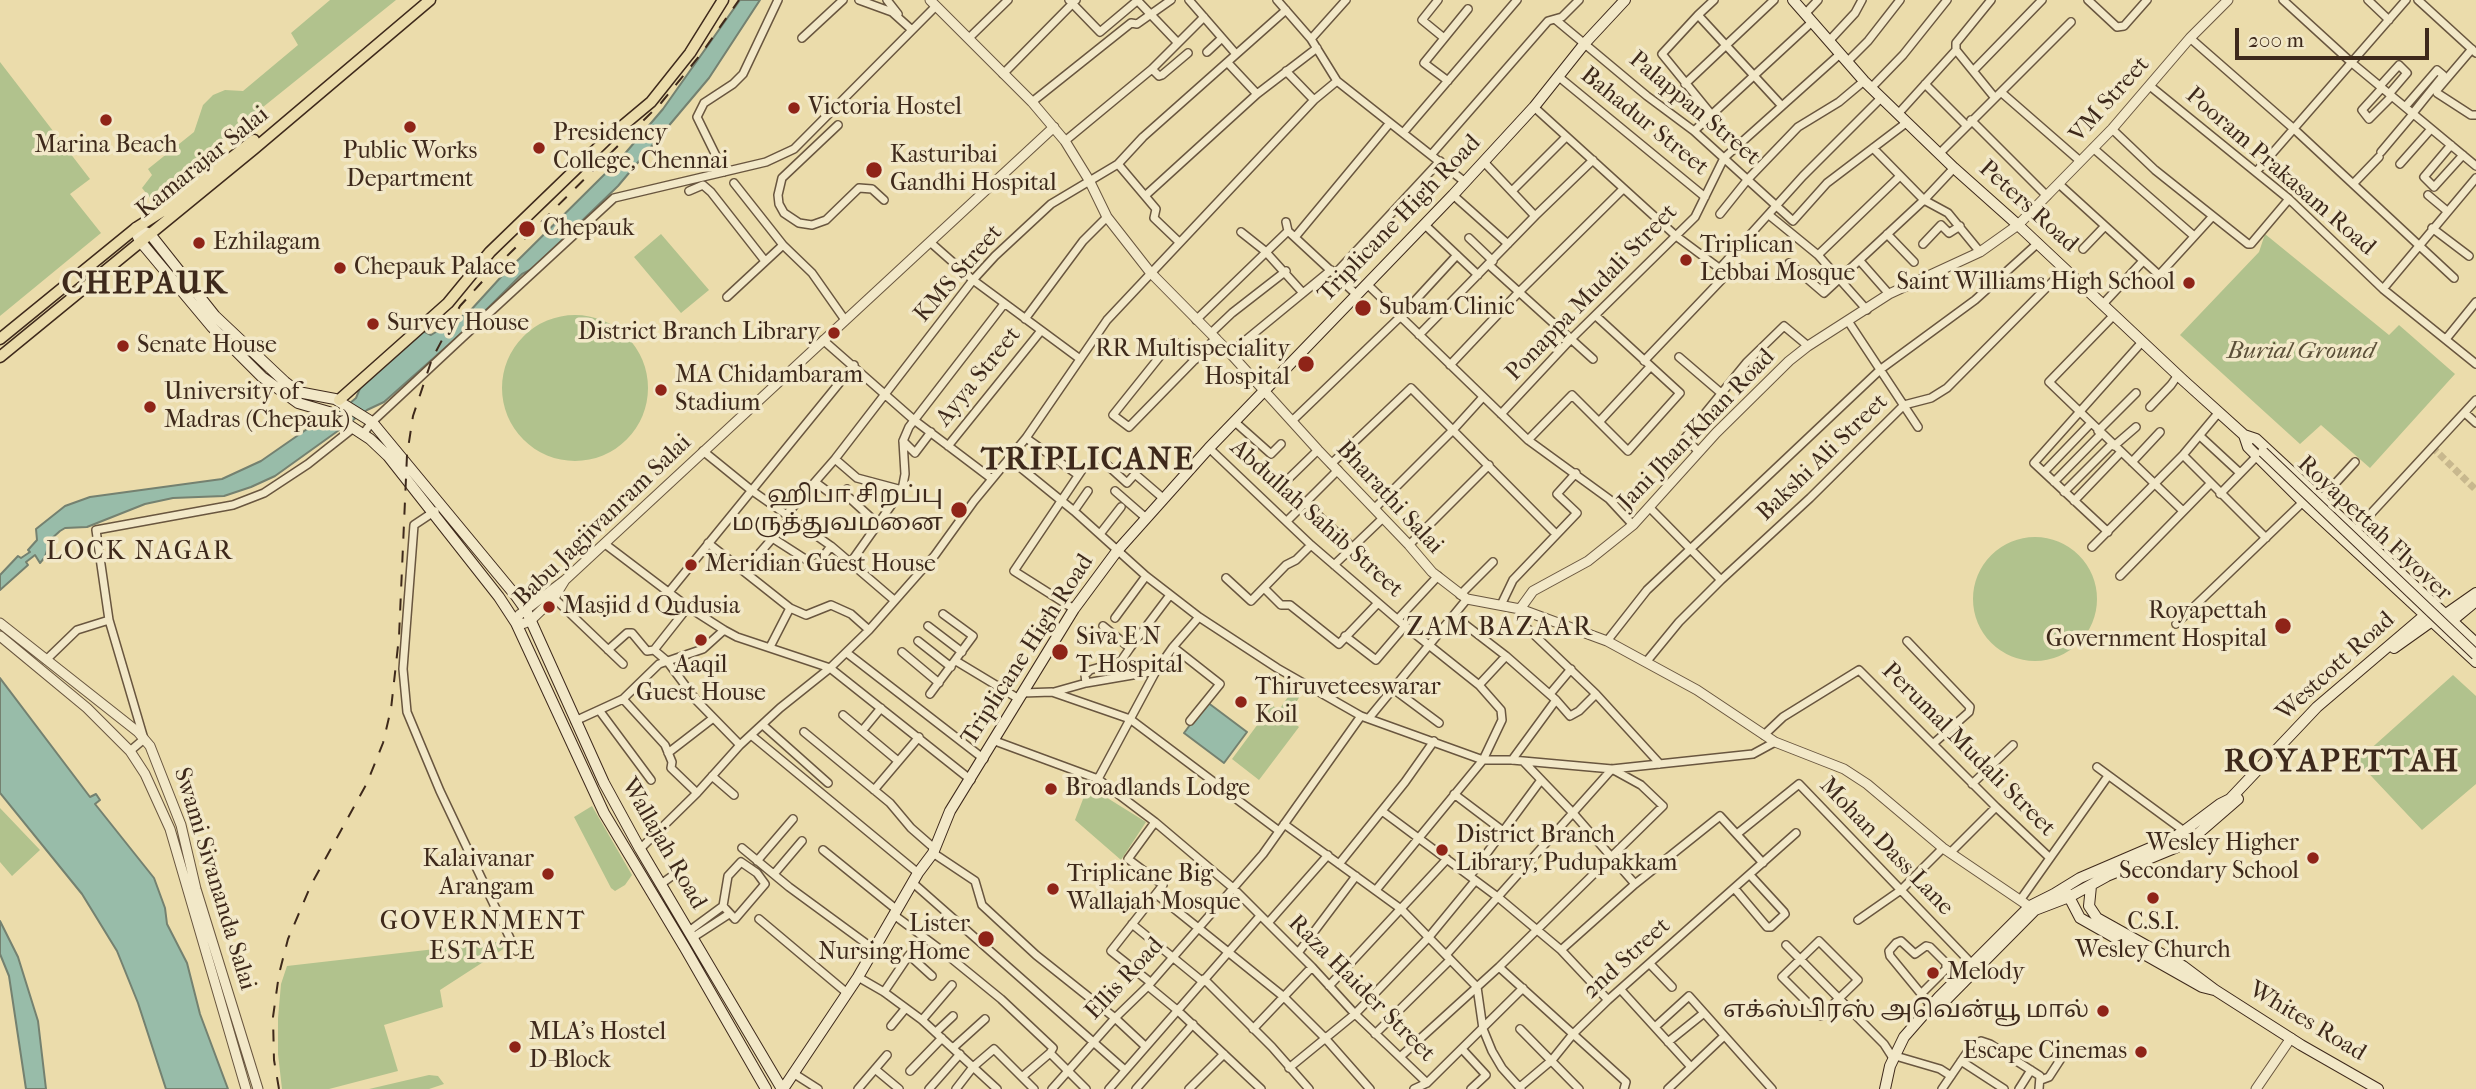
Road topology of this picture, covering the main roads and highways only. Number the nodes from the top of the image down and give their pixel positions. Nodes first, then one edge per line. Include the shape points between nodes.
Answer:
1 (421, 0) edge
2 (430, 0) edge
3 (723, 0) edge
4 (1625, 0) edge
5 (1793, 0) edge
6 (136, 228) junction
7 (150, 234) junction
8 (140, 241) junction
9 (0, 339) edge
10 (0, 357) edge
11 (341, 401) junction
12 (2244, 435) junction
13 (2260, 454) junction
14 (2476, 593) edge
15 (2476, 601) edge
16 (2450, 617) junction
17 (2429, 618) junction
18 (2476, 643) edge
19 (2476, 655) edge
20 (2476, 662) edge
21 (2091, 886) junction
22 (2066, 892) junction
23 (2028, 905) junction
24 (2215, 990) junction
25 (1896, 1057) junction
26 (766, 1089) edge
27 (783, 1089) edge
28 (1888, 1089) edge
29 (2378, 1089) edge

1 - 6 main road, Kamarajar Salai via 315,91
2 - 7 main road, Kamarajar Salai
3 - 11 main road via 690,53 651,102 525,217 448,303
4 - 27 main road, Triplicane High Road via 1484,162 1209,448 1117,551 1074,609 950,811 934,851 875,950
5 - 12 main road, Peters Road via 1906,123
6 - 7 main road
6 - 8 main road
6 - 9 main road, Kamarajar Salai
7 - 8 main road, Kamarajar Salai
7 - 11 main road via 215,316 285,382 298,392
8 - 10 main road, Kamarajar Salai
8 - 26 main road, Wallajah Road via 212,327 262,377 298,402 329,412 388,456 499,597 516,623 604,813
11 - 27 main road, Wallajah Road via 372,422 526,610 604,783
12 - 13 main road, Royapettah Flyover
12 - 16 main road, Peters Road via 2256,439
13 - 17 main road via 2344,541
13 - 19 main road, Royapettah Flyover, bridge
14 - 16 main road
15 - 16 main road
16 - 17 main road
16 - 18 main road, Peters Road
17 - 20 main road
17 - 21 main road, Westcott Road via 2364,670 2198,834
17 - 22 main road, Westcott Road via 2317,707 2230,799 2171,839 2080,878
21 - 22 main road, Westcott Road
21 - 24 main road, Whites Road via 2089,906 2097,918 2183,966
22 - 23 main road, Westcott Road
22 - 24 main road, Whites Road via 2080,918
23 - 25 main road
23 - 25 main road via 1904,1037
24 - 29 main road, Whites Road
25 - 28 main road

